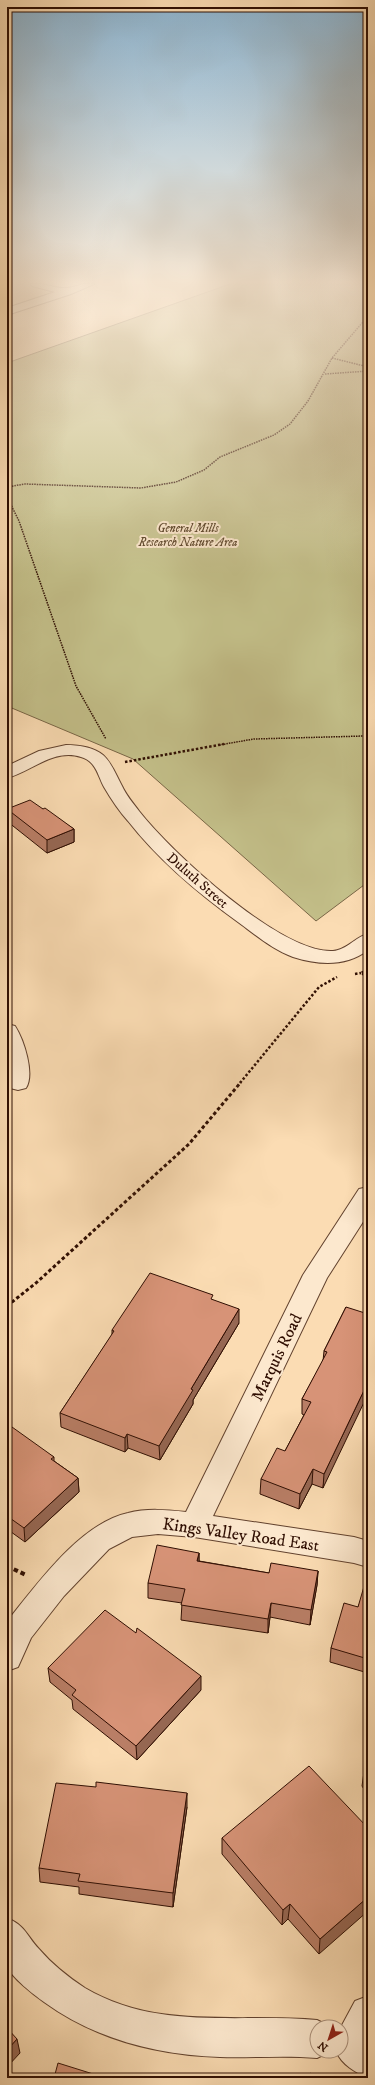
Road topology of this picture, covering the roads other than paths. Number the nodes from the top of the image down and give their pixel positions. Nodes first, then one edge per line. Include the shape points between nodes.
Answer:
1 (7, 773) edge
2 (363, 933) edge
3 (7, 1031) edge
4 (18, 1083) dead end
5 (368, 1195) edge
6 (194, 1525) junction
7 (368, 1554) edge
8 (7, 1657) edge
9 (7, 1936) edge
10 (309, 2038) edge

1 - 2 street, Duluth Street via 37,756 75,751 88,754 104,765 114,789 140,824 173,860 210,892 268,935 295,950 324,957 346,955
3 - 4 street via 16,1054
5 - 6 street, Marquis Road via 316,1275
6 - 7 street, Kings Valley Road East
6 - 8 street, Kings Valley Road East via 158,1522 128,1525 99,1540 53,1587 20,1629
9 - 10 street via 18,1954 62,1995 104,2017 158,2032 218,2038

